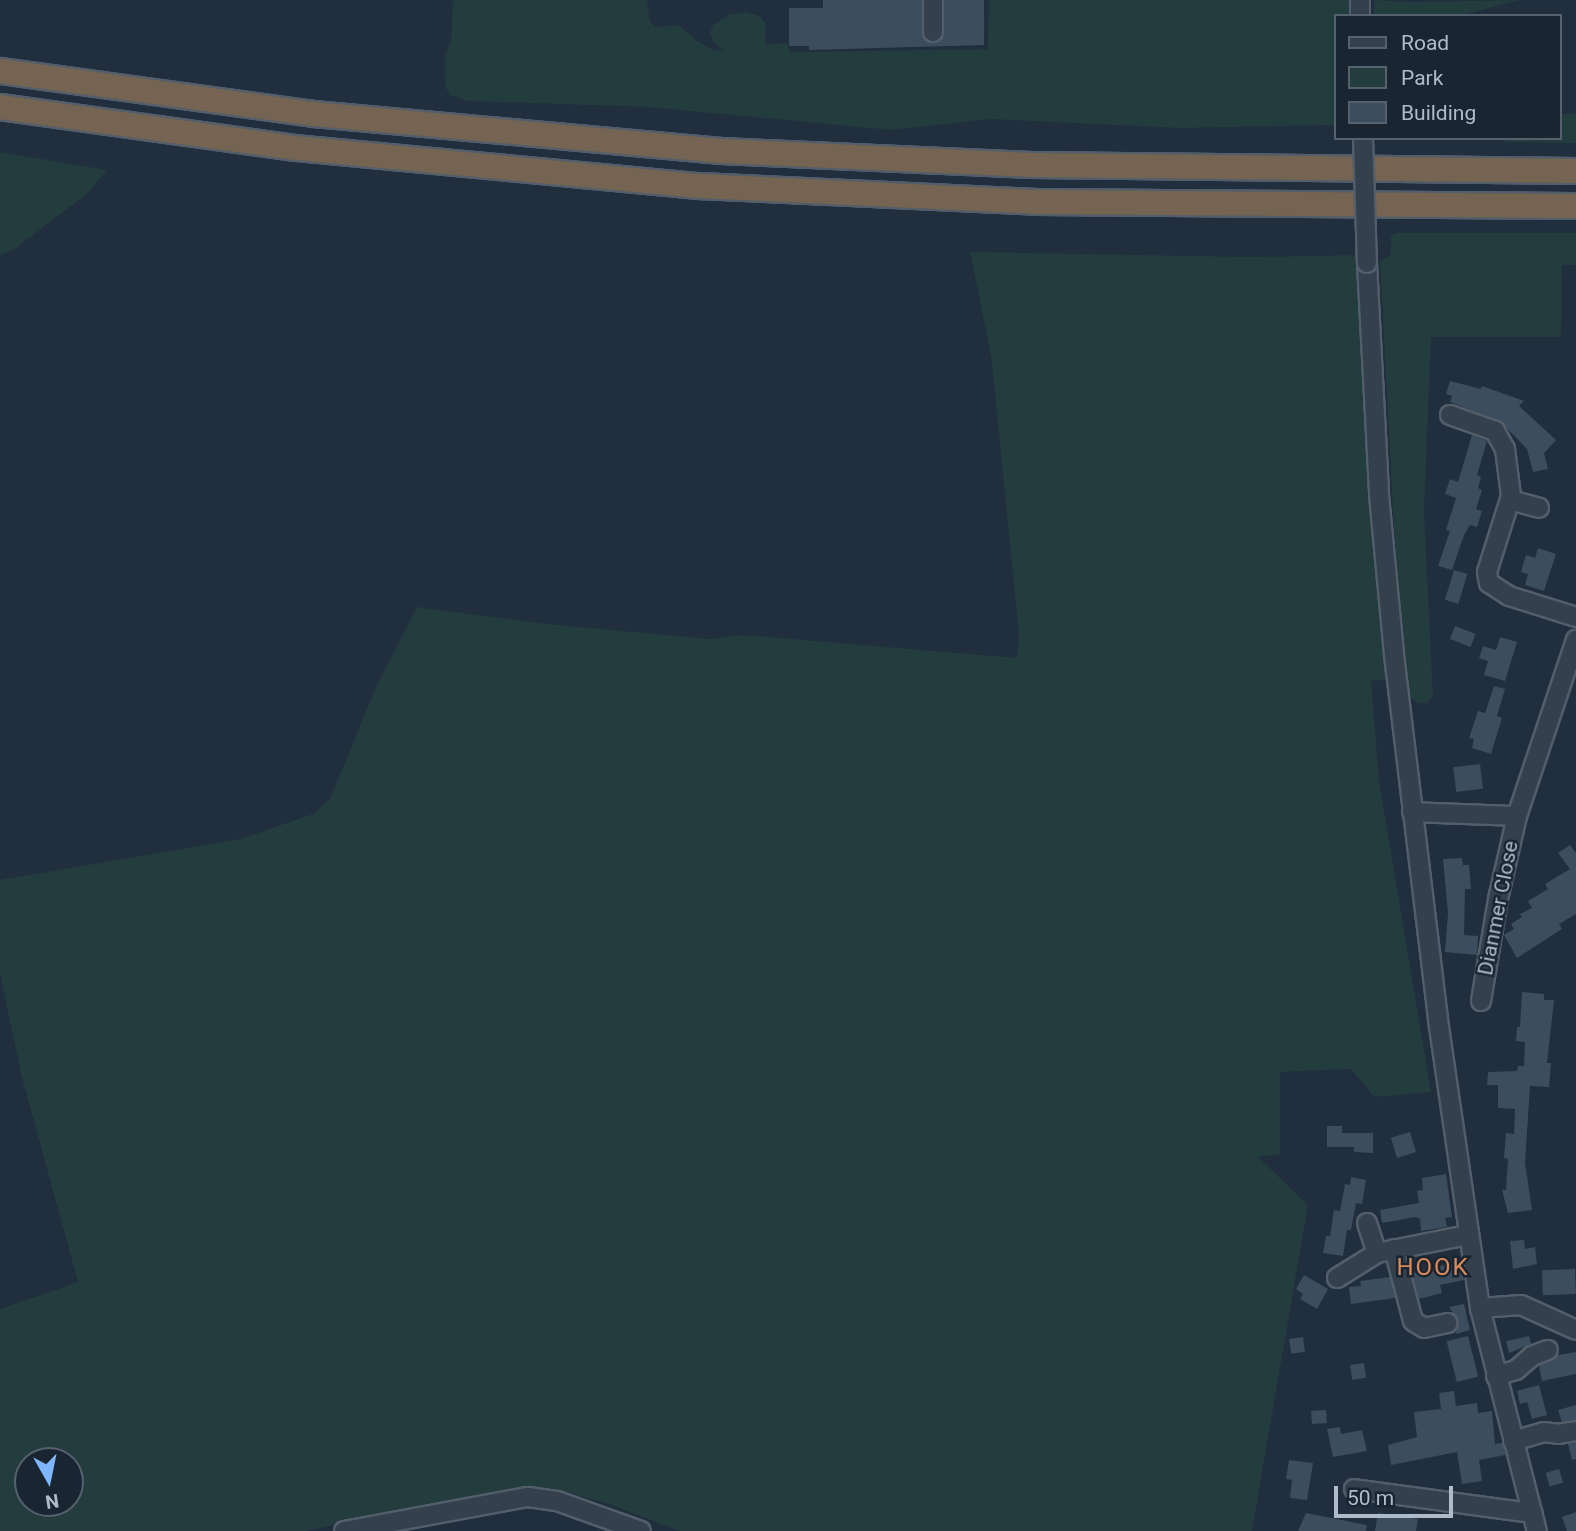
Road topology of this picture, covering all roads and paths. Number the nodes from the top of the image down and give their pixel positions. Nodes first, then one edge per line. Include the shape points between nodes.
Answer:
1 (933, 0) edge
2 (933, 32) dead end
3 (0, 71) edge
4 (0, 107) edge
5 (1363, 140) edge
6 (1576, 171) edge
7 (1576, 206) edge
8 (1450, 415) dead end
9 (1510, 500) junction
10 (1539, 508) dead end
11 (1576, 617) edge
12 (1576, 640) edge
13 (1412, 812) junction
14 (1517, 816) junction
15 (1480, 1001) dead end
16 (1367, 1223) dead end
17 (1468, 1236) junction
18 (1386, 1251) junction
19 (1337, 1278) dead end
20 (1480, 1308) junction
21 (1447, 1323) dead end
22 (1576, 1330) edge
23 (1548, 1350) dead end
24 (1524, 1365) junction
25 (1496, 1376) junction
26 (1530, 1383) dead end
27 (1576, 1431) edge
28 (1513, 1441) junction
29 (1354, 1489) dead end
30 (1532, 1513) junction
31 (344, 1531) edge
32 (640, 1531) edge
33 (1537, 1531) edge

1 - 2 street
3 - 6 highway via 314,114 721,151 1046,166
4 - 7 highway via 296,148 713,187 1037,202
5 - 13 street, bridge via 1379,495
8 - 9 street via 1500,437 1509,467
9 - 10 street
9 - 11 street via 1489,565 1489,583 1508,596
12 - 14 street, Dianmer Close
13 - 14 street, Dianmer Close
13 - 17 street via 1464,1139
14 - 15 street, Dianmer Close via 1497,898
16 - 18 street
17 - 18 street
17 - 20 street
18 - 19 street
18 - 21 street via 1413,1321 1424,1328
20 - 22 street via 1521,1305
20 - 25 street
23 - 24 street
24 - 25 street
24 - 26 street
25 - 28 street
27 - 28 street via 1544,1432
28 - 30 street
29 - 30 street
30 - 33 street
31 - 32 street via 528,1497 557,1501

